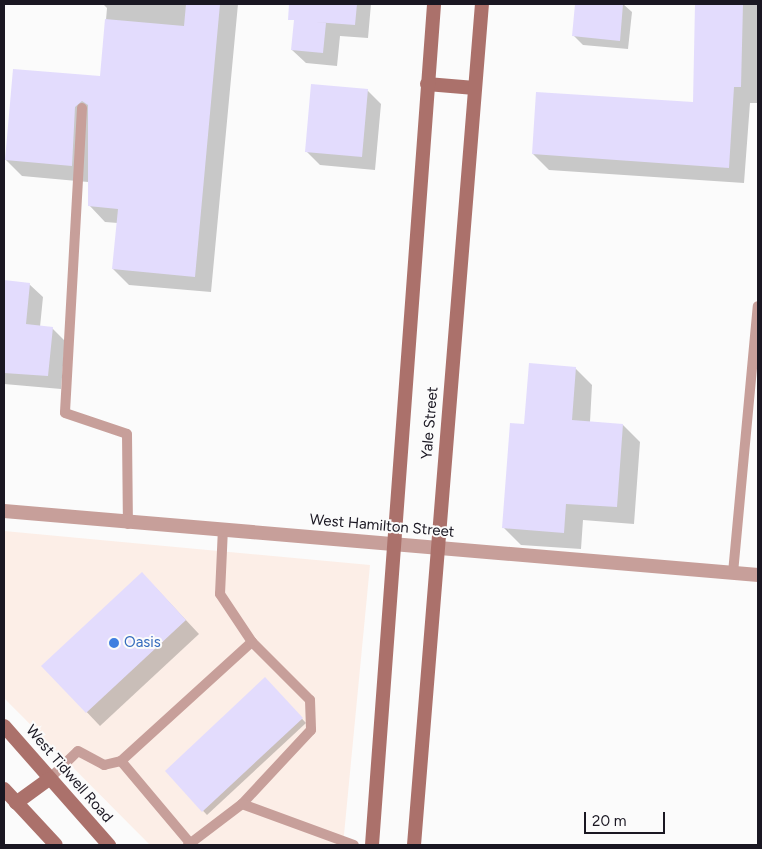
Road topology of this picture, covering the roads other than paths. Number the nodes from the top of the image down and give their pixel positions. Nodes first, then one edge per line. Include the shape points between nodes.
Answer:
1 (434, 4) edge
2 (482, 4) edge
3 (428, 84) junction
4 (475, 88) junction
5 (82, 108) dead end
6 (758, 306) edge
7 (4, 511) edge
8 (128, 524) junction
9 (223, 528) junction
10 (393, 543) junction
11 (436, 547) junction
12 (733, 573) junction
13 (758, 575) edge
14 (252, 642) junction
15 (4, 726) edge
16 (121, 761) junction
17 (49, 779) junction
18 (4, 789) edge
19 (16, 803) junction
20 (242, 804) junction
21 (189, 844) edge
22 (56, 845) edge
23 (109, 845) edge
24 (354, 845) edge
25 (372, 845) edge
26 (414, 845) edge

1 - 3 main road, Yale Street
2 - 4 main road, Yale Street
3 - 4 main road
3 - 10 main road, Yale Street
4 - 11 main road, Yale Street
5 - 8 lane via 65,413 127,434
6 - 12 lane
7 - 8 street, West Hamilton Street
8 - 9 street, West Hamilton Street
9 - 10 street, West Hamilton Street
9 - 14 lane via 220,594
10 - 11 street, West Hamilton Street
10 - 25 main road, Yale Street
11 - 12 street, West Hamilton Street
11 - 26 main road, Yale Street
12 - 13 street, West Hamilton Street
14 - 16 lane
14 - 20 lane via 310,700 312,730
15 - 17 main road, West Tidwell Road
16 - 17 lane via 104,765 78,751
16 - 21 lane
17 - 19 main road
17 - 23 main road, West Tidwell Road
18 - 19 main road
19 - 22 main road
20 - 21 lane
20 - 24 lane

